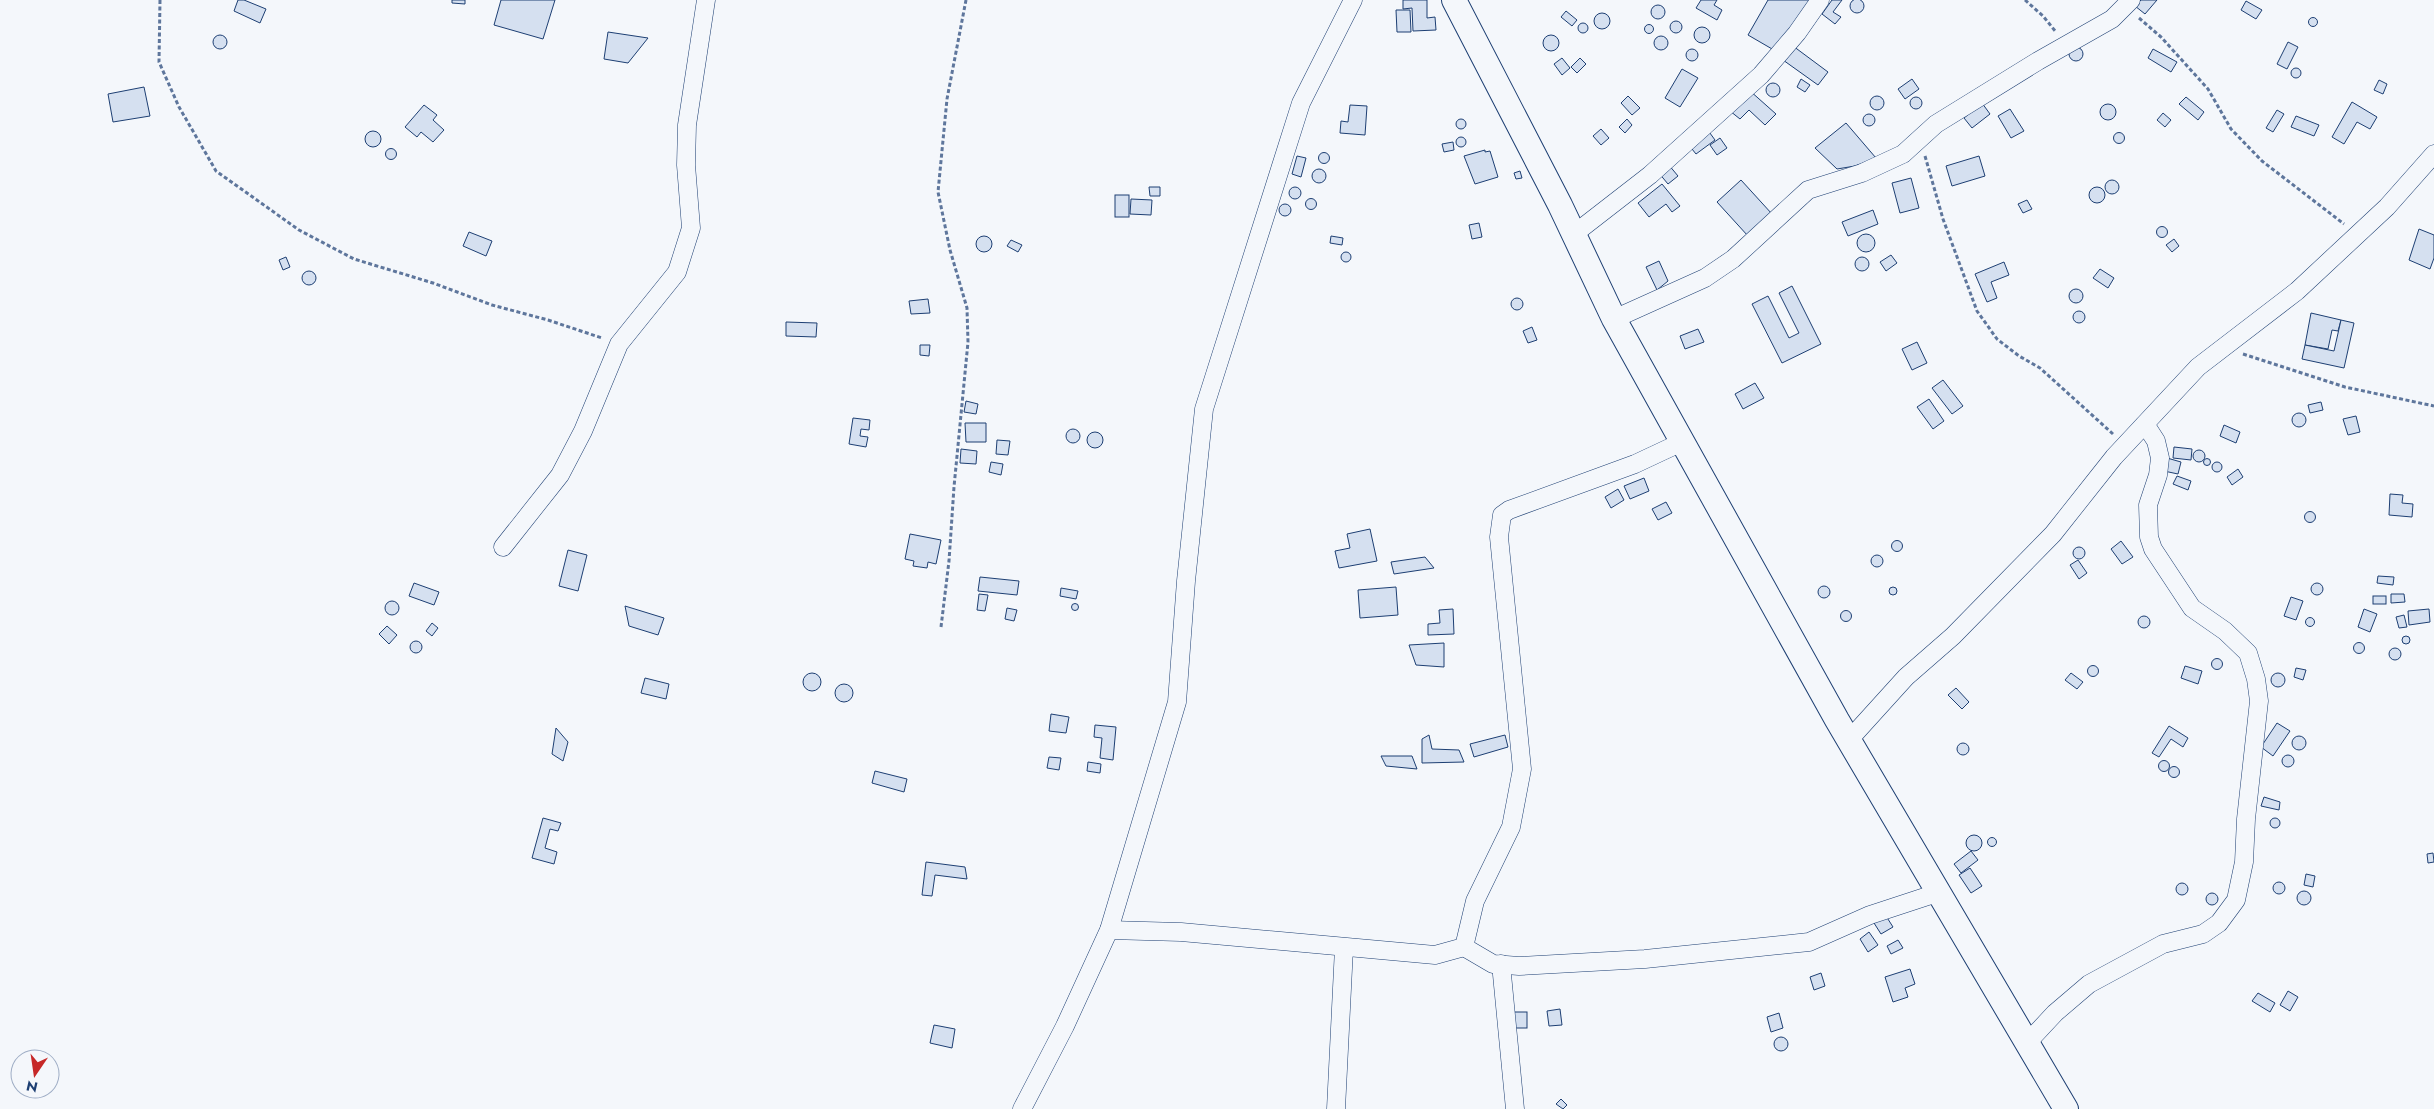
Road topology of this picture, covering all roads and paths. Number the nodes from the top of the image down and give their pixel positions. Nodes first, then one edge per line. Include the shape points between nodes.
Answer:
1 (160, 0) edge
2 (706, 0) edge
3 (966, 0) edge
4 (1353, 0) edge
5 (1454, 0) edge
6 (1820, 0) edge
7 (2025, 0) edge
8 (2128, 3) edge
9 (2066, 45) junction
10 (1920, 139) junction
11 (2434, 154) edge
12 (1574, 234) junction
13 (2358, 234) junction
14 (1614, 319) junction
15 (619, 344) junction
16 (2224, 348) junction
17 (2434, 406) edge
18 (2145, 424) junction
19 (1682, 442) junction
20 (2126, 444) junction
21 (502, 547) dead end
22 (942, 627) dead end
23 (1848, 741) junction
24 (1937, 893) junction
25 (1109, 930) junction
26 (1464, 947) junction
27 (1344, 948) junction
28 (1500, 964) junction
29 (2027, 1043) junction
30 (1022, 1109) edge
31 (1336, 1109) edge
32 (1515, 1109) edge
33 (2066, 1109) edge

1 - 15 path via 159,62 179,107 216,171 299,230 354,259
2 - 15 street via 687,125 686,165 691,228 677,272
3 - 22 path via 947,99 938,192 967,308 968,342
4 - 25 street via 1301,103 1204,409 1177,702
5 - 12 street
6 - 12 street via 1761,75 1650,175
7 - 9 path via 2043,16
8 - 9 street via 2112,20
8 - 13 path via 2208,89 2231,129 2262,161
9 - 10 street via 1936,124
10 - 14 street via 1903,154 1808,190 1733,259 1705,278
10 - 20 path via 1943,219 1977,311 1997,339 2040,368
11 - 13 street
12 - 14 street
13 - 16 street via 2297,291
14 - 19 street
15 - 21 street via 560,475
16 - 17 path via 2345,386
16 - 18 street via 2198,367
18 - 20 street
18 - 29 street via 2156,441 2160,458 2148,505 2152,549 2192,608 2225,631 2248,653 2256,679 2258,710 2244,862 2236,900 2219,923 2203,934 2163,944 2089,984
19 - 23 street
19 - 26 street via 1635,464 1502,515 1499,537 1522,769 1511,827 1475,901
20 - 23 street via 2053,534 1953,636 1906,677
23 - 24 street
24 - 28 street via 1870,915 1809,942 1645,959 1519,966
24 - 29 street
25 - 27 street via 1181,932
25 - 30 street
26 - 27 street via 1435,956
26 - 28 street via 1493,964
27 - 31 street
28 - 32 street
29 - 33 street

